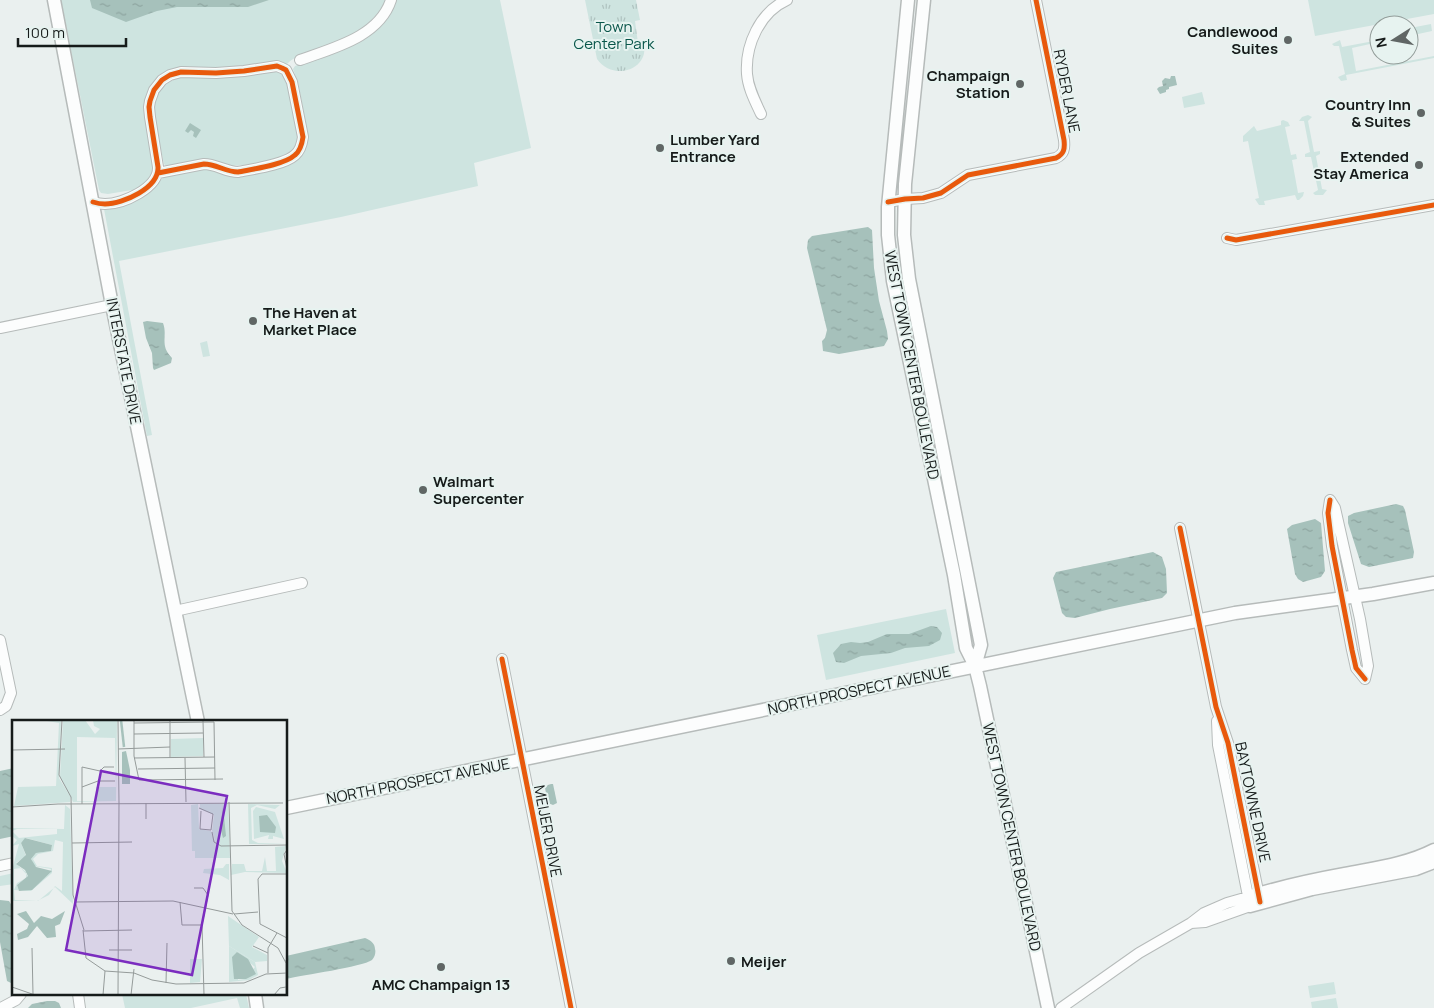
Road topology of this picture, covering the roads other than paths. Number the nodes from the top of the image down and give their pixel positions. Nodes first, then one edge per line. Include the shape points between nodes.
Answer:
1 (54, 0) edge
2 (391, 0) edge
3 (787, 0) edge
4 (908, 0) edge
5 (924, 0) edge
6 (1036, 0) edge
7 (300, 60) dead end
8 (761, 114) dead end
9 (158, 173) junction
10 (905, 199) junction
11 (93, 202) junction
12 (888, 202) junction
13 (1434, 205) edge
14 (1227, 238) dead end
15 (112, 305) junction
16 (0, 328) edge
17 (1180, 528) dead end
18 (302, 583) dead end
19 (1434, 584) edge
20 (1349, 597) junction
21 (175, 611) junction
22 (1198, 620) junction
23 (0, 640) edge
24 (502, 659) dead end
25 (975, 666) junction
26 (1, 709) edge
27 (198, 720) edge
28 (521, 760) junction
29 (288, 808) edge
30 (1434, 850) edge
31 (1434, 862) edge
32 (1254, 899) junction
33 (19, 996) edge
34 (0, 1008) edge
35 (571, 1008) edge
36 (1048, 1008) edge
37 (1062, 1008) edge

1 - 11 main road, INTERSTATE DRIVE
2 - 7 street via 380,18 360,36
3 - 8 street via 761,22 748,55 747,76
4 - 12 main road, WEST TOWN CENTER BOULEVARD
5 - 10 main road, WEST TOWN CENTER BOULEVARD
6 - 10 street, RYDER LANE via 1064,151 1056,158 968,175 941,193
9 - 9 street via 149,107 154,90 162,80 181,72 244,71 277,66 286,70 292,82 303,137 294,156 238,172 204,164
9 - 11 street via 149,187 133,195 103,197
10 - 12 street, RYDER LANE
10 - 25 main road, WEST TOWN CENTER BOULEVARD via 904,235 909,278 980,645
11 - 15 main road, INTERSTATE DRIVE
12 - 25 main road, WEST TOWN CENTER BOULEVARD via 893,281 966,648
13 - 14 street via 1236,240
15 - 16 street
15 - 21 main road, INTERSTATE DRIVE
17 - 22 street, BAYTOWNE DRIVE
18 - 21 street
19 - 20 main road, NORTH PROSPECT AVENUE
20 - 20 street via 1356,668 1365,679 1368,666
20 - 20 street via 1335,508 1330,500 1328,513 1332,546
20 - 22 main road, NORTH PROSPECT AVENUE
21 - 27 main road, INTERSTATE DRIVE
22 - 25 main road, NORTH PROSPECT AVENUE
22 - 32 street, BAYTOWNE DRIVE via 1216,707 1228,743
23 - 26 street via 11,693 6,706
24 - 28 street, MEIJER DRIVE
25 - 28 main road, NORTH PROSPECT AVENUE
25 - 36 main road, WEST TOWN CENTER BOULEVARD
28 - 29 main road, NORTH PROSPECT AVENUE
28 - 35 street, MEIJER DRIVE
30 - 32 main road via 1390,866 1310,880
31 - 32 main road via 1408,870
32 - 37 street via 1205,922 1191,923 1139,953
33 - 34 street

